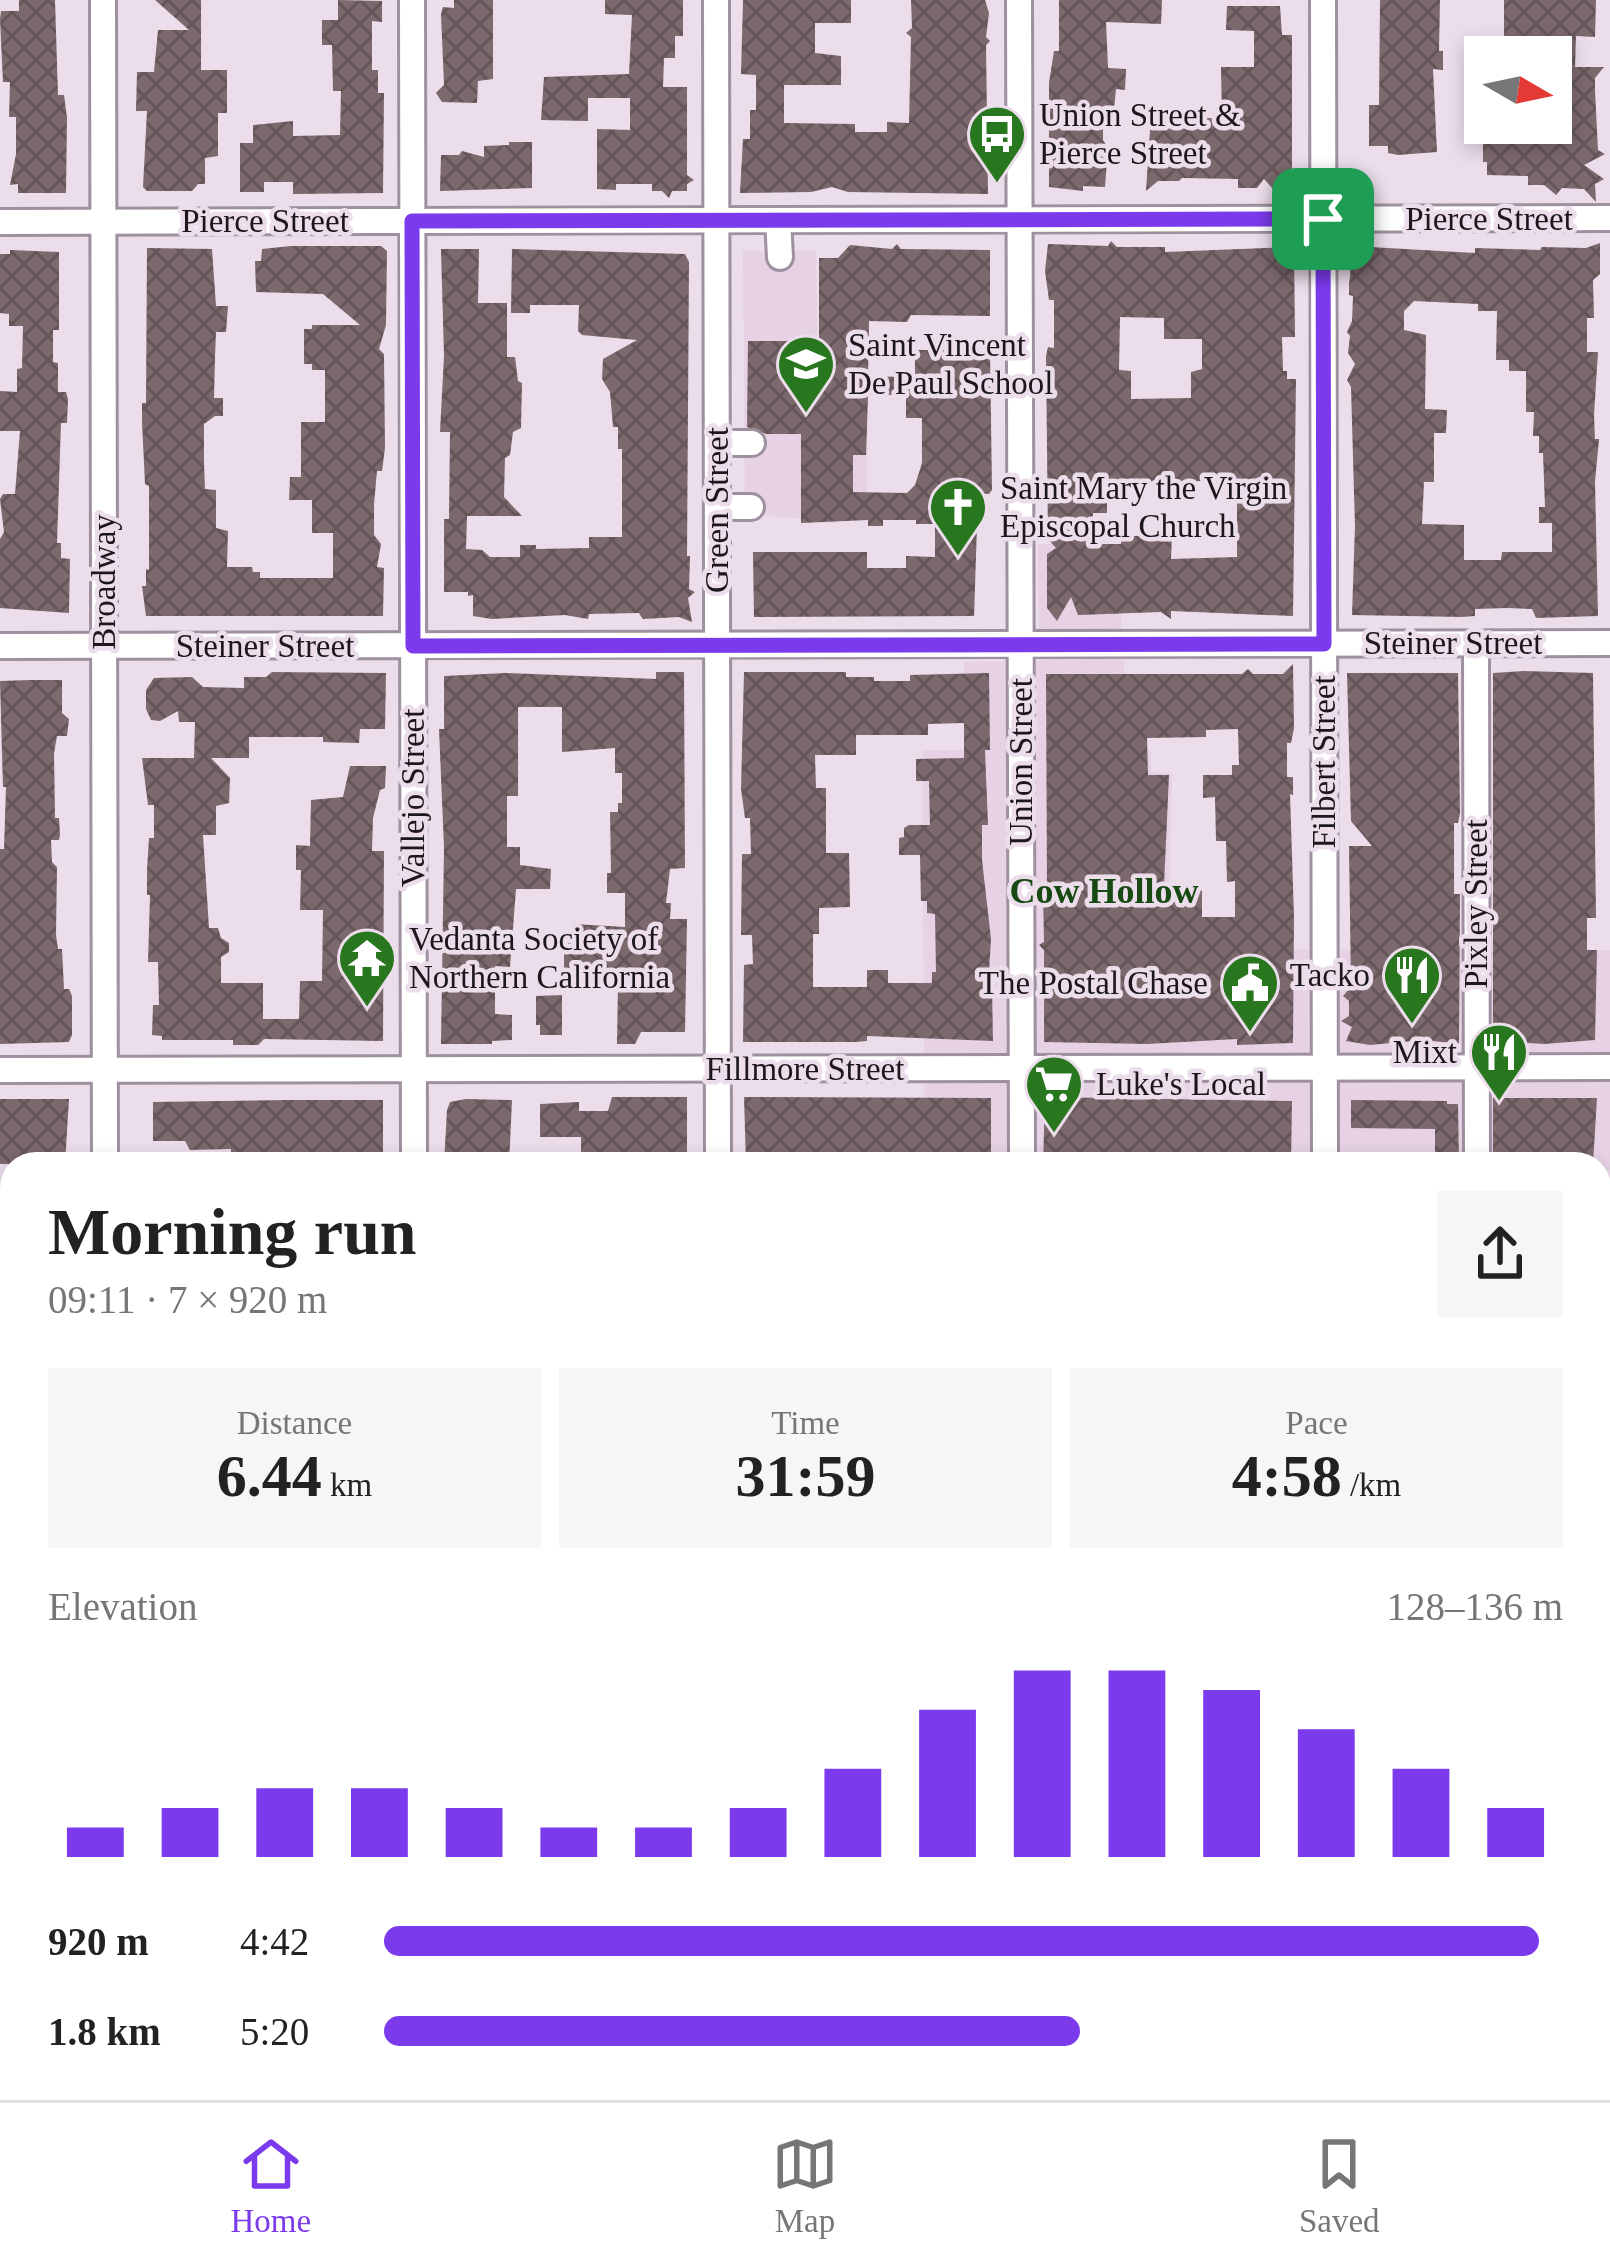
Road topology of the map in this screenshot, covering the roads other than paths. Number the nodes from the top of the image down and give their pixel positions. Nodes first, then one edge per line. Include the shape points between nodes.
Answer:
1 (103, 0) edge
2 (412, 0) edge
3 (716, 0) edge
4 (1019, 0) edge
5 (1323, 0) edge
6 (1610, 218) edge
7 (1323, 219) junction
8 (716, 220) junction
9 (778, 220) junction
10 (1020, 220) junction
11 (412, 221) junction
12 (0, 222) edge
13 (104, 222) junction
14 (780, 256) dead end
15 (717, 443) junction
16 (752, 443) dead end
17 (717, 507) junction
18 (751, 507) dead end
19 (1476, 643) junction
20 (1610, 643) edge
21 (1020, 644) junction
22 (1324, 644) junction
23 (717, 645) junction
24 (0, 646) edge
25 (104, 646) junction
26 (413, 646) junction
27 (1610, 1067) edge
28 (1324, 1068) junction
29 (1476, 1068) junction
30 (718, 1069) junction
31 (1022, 1069) junction
32 (0, 1070) edge
33 (414, 1070) junction
34 (105, 1071) junction
35 (105, 1152) edge
36 (414, 1152) edge
37 (718, 1152) edge
38 (1022, 1152) edge
39 (1325, 1152) edge
40 (1477, 1152) edge

1 - 13 street, Broadway
2 - 11 street, Vallejo Street
3 - 8 street, Green Street
4 - 10 street, Union Street
5 - 7 street, Filbert Street
6 - 7 street, Pierce Street
7 - 10 street, Pierce Street
7 - 22 street, Filbert Street
8 - 9 street, Pierce Street
8 - 11 street, Pierce Street
8 - 15 street, Green Street via 728,331
9 - 10 street, Pierce Street
9 - 14 street
10 - 21 street, Union Street
11 - 13 street, Pierce Street
11 - 26 street, Vallejo Street
12 - 13 street, Pierce Street
13 - 25 street, Broadway
15 - 16 street
15 - 17 street, Green Street
17 - 18 street
17 - 23 street, Green Street
19 - 20 street, Steiner Street
19 - 22 street, Steiner Street
19 - 29 street, Pixley Street
21 - 22 street, Steiner Street
21 - 23 street, Steiner Street
21 - 31 street, Union Street
22 - 28 street, Filbert Street
23 - 26 street, Steiner Street
23 - 30 street, Green Street
24 - 25 street, Steiner Street
25 - 26 street, Steiner Street
25 - 34 street, Broadway
26 - 33 street, Vallejo Street
27 - 29 street, Fillmore Street
28 - 29 street, Fillmore Street
28 - 31 street, Fillmore Street
28 - 39 street, Filbert Street
29 - 40 street, Pixley Street
30 - 31 street, Fillmore Street
30 - 33 street, Fillmore Street
30 - 37 street, Green Street
31 - 38 street, Union Street
32 - 34 street, Fillmore Street
33 - 34 street, Fillmore Street
33 - 36 street, Vallejo Street
34 - 35 street, Broadway

